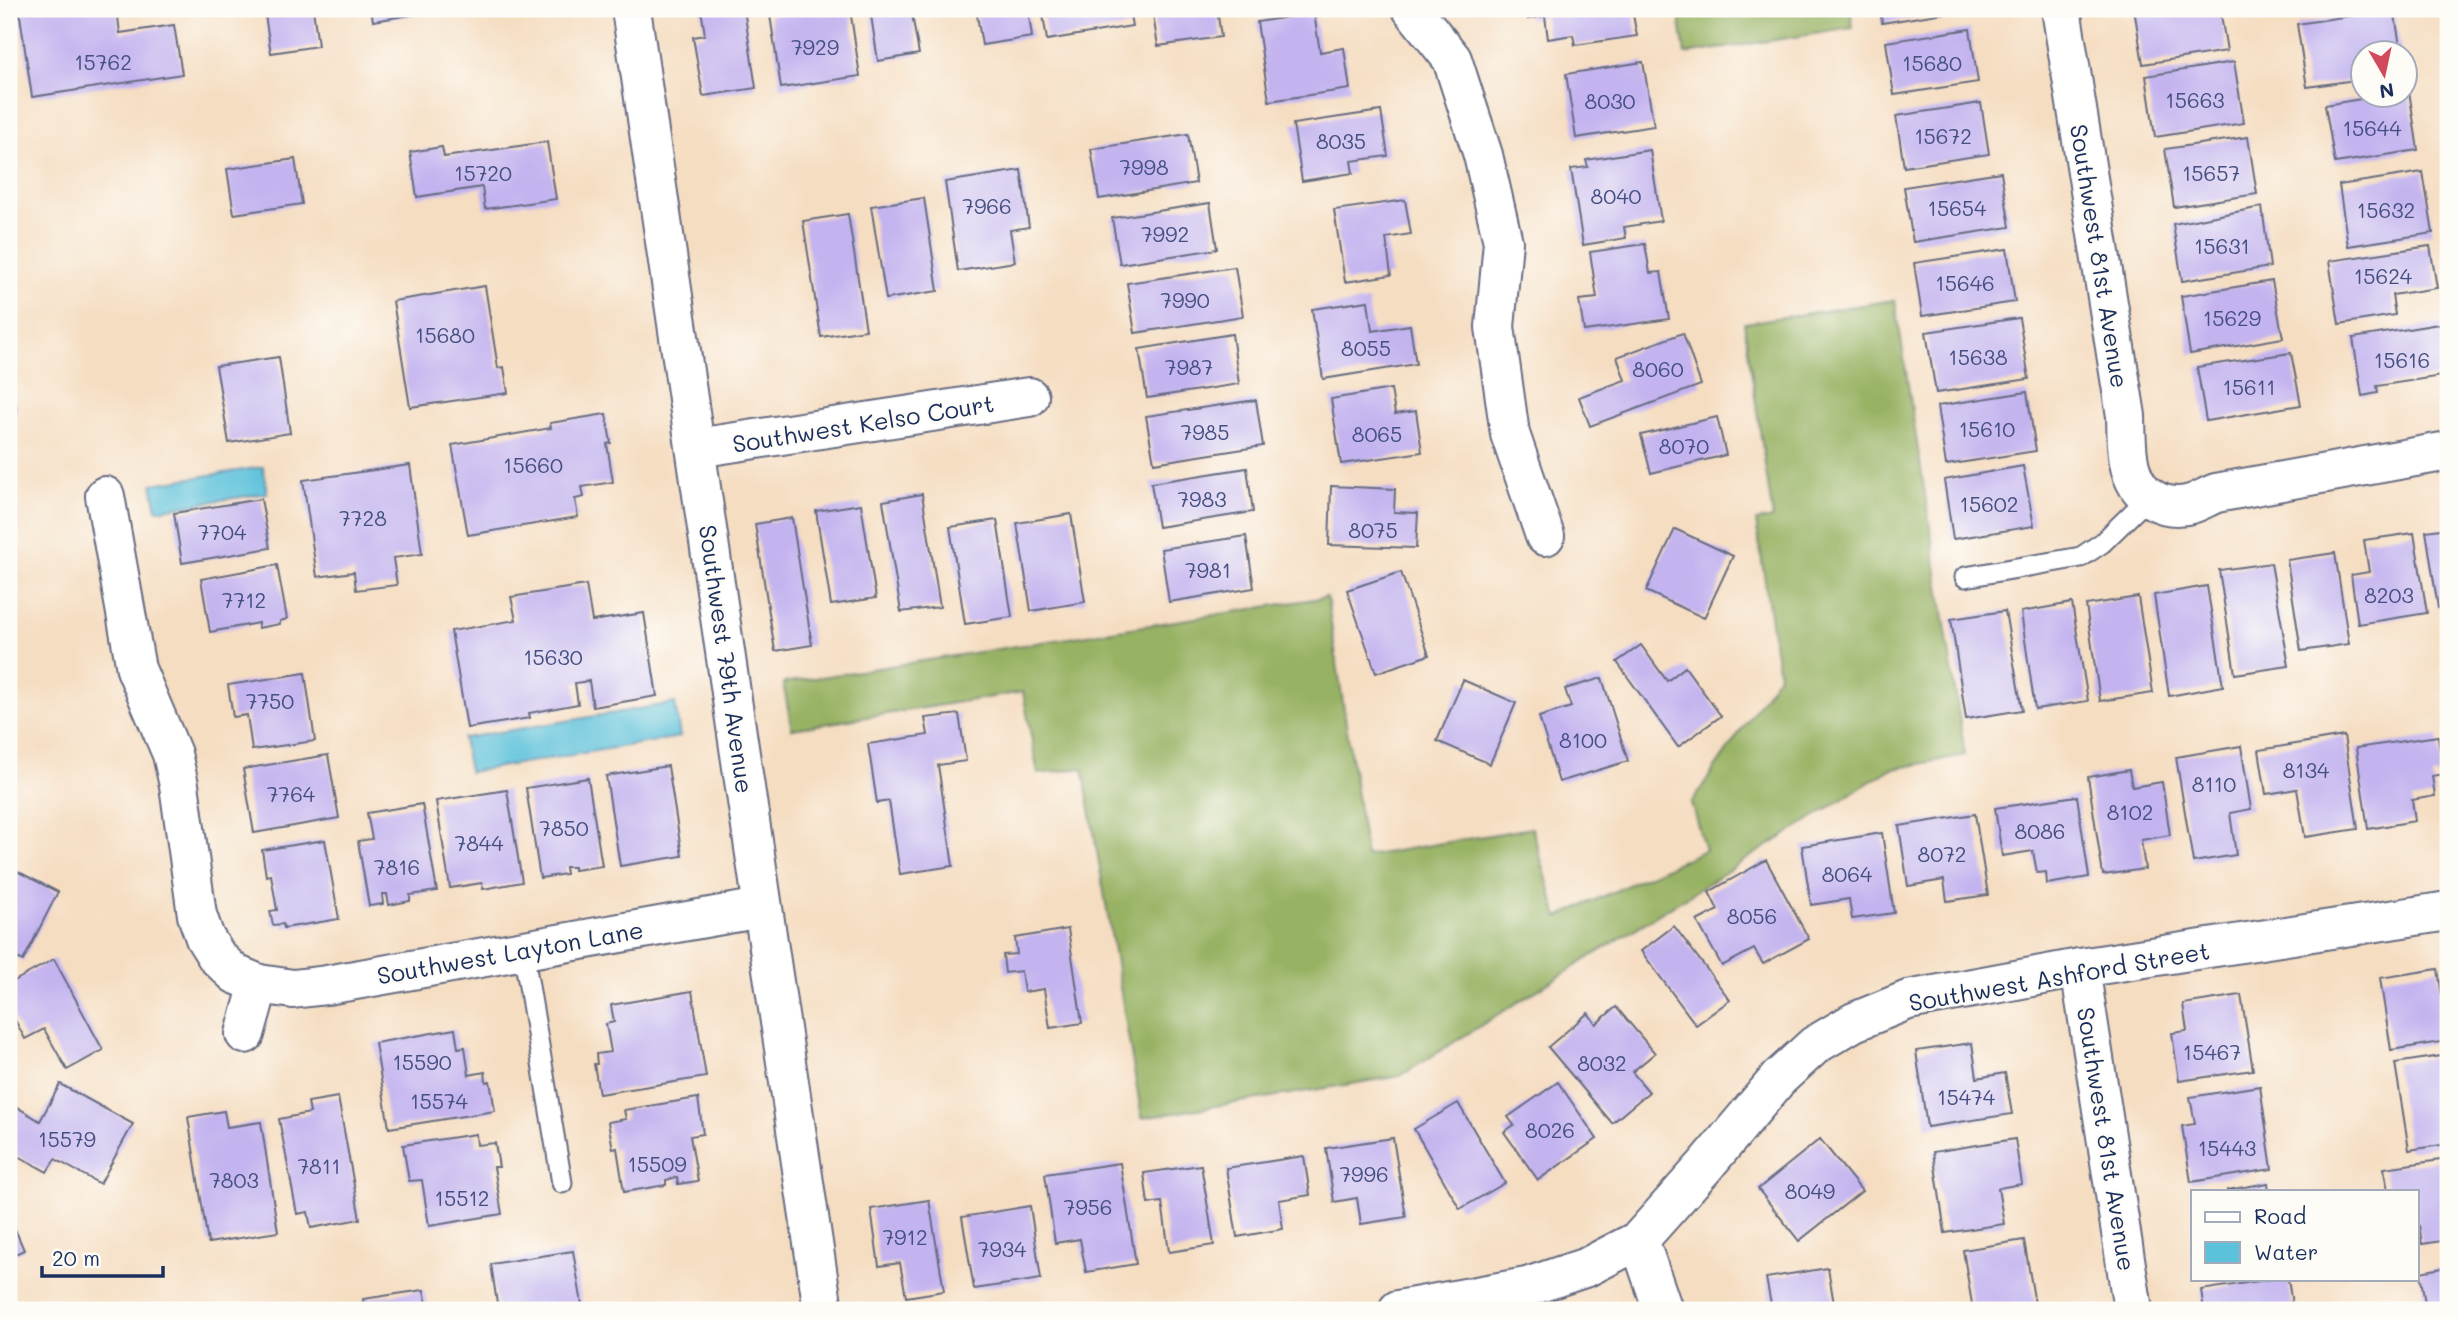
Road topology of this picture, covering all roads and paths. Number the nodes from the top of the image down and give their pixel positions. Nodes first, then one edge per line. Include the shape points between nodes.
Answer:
1 (631, 9) edge
2 (1412, 9) edge
3 (2061, 9) edge
4 (1029, 397) dead end
5 (697, 448) junction
6 (2448, 451) edge
7 (105, 496) dead end
8 (2149, 497) junction
9 (1545, 536) dead end
10 (1965, 577) dead end
11 (761, 908) junction
12 (2448, 911) edge
13 (523, 950) junction
14 (2080, 968) junction
15 (258, 984) junction
16 (245, 1034) dead end
17 (562, 1183) dead end
18 (1639, 1240) junction
19 (823, 1310) edge
20 (1398, 1310) edge
21 (1663, 1310) edge
22 (2133, 1310) edge

1 - 5 street, Southwest 79th Avenue
2 - 9 street via 1452,59 1483,155 1503,242 1495,327 1510,434
3 - 8 street, Southwest 81st Avenue via 2126,416 2127,457 2134,482
4 - 5 street, Southwest Kelso Court
5 - 11 street, Southwest 79th Avenue
6 - 8 street via 2216,493 2190,504 2165,506
7 - 15 street, Southwest Layton Lane via 136,669 172,754 205,938 235,974
8 - 10 lane via 2081,557
11 - 13 street, Southwest Layton Lane
11 - 19 street, Southwest 79th Avenue
12 - 14 street, Southwest Ashford Street
13 - 15 street, Southwest Layton Lane via 327,985 293,989
13 - 17 lane
14 - 18 street, Southwest Ashford Street via 1908,1000 1854,1022 1815,1045 1779,1078
14 - 22 street, Southwest 81st Avenue
15 - 16 street
18 - 20 street, Southwest Ashford Street via 1587,1267 1527,1287
18 - 21 street

